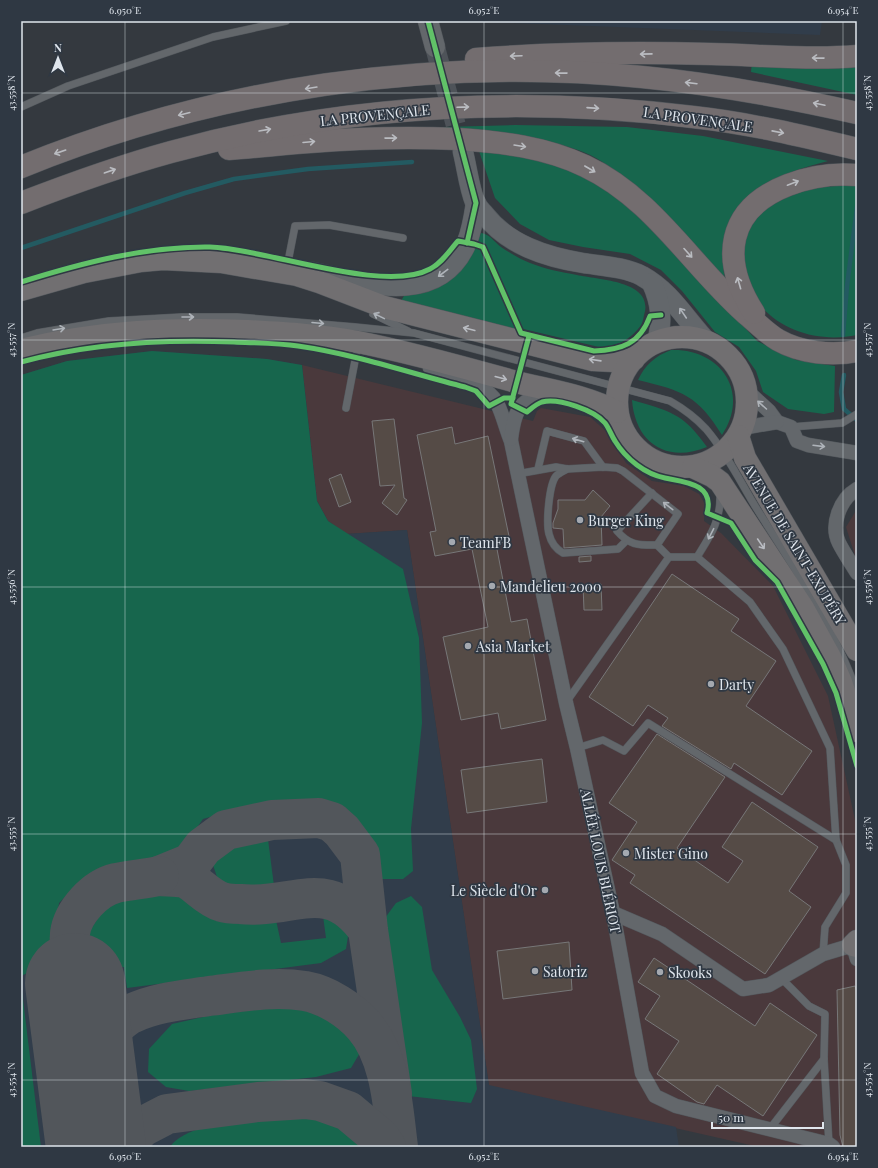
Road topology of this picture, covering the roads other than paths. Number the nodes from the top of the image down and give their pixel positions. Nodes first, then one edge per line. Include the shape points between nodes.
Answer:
1 (286, 21) edge
2 (428, 21) edge
3 (435, 47) tunnel mouth
4 (857, 56) edge
5 (350, 82) junction
6 (21, 107) edge
7 (857, 113) edge
8 (857, 149) edge
9 (172, 152) junction
10 (463, 152) tunnel mouth
11 (21, 167) edge
12 (857, 175) edge
13 (21, 202) edge
14 (476, 203) junction
15 (403, 238) dead end
16 (156, 266) junction
17 (208, 269) dead end
18 (223, 270) dead end
19 (280, 273) junction
20 (652, 283) junction
21 (21, 290) edge
22 (21, 298) edge
23 (366, 310) dead end
24 (764, 329) junction
25 (414, 333) junction
26 (21, 338) edge
27 (358, 342) junction
28 (657, 342) junction
29 (708, 343) junction
30 (381, 348) junction
31 (21, 350) edge
32 (857, 351) edge
33 (634, 358) junction
34 (619, 387) junction
35 (745, 389) junction
36 (551, 390) junction
37 (346, 408) dead end
38 (617, 412) junction
39 (857, 414) edge
40 (777, 422) junction
41 (791, 427) junction
42 (740, 432) junction
43 (511, 441) junction
44 (857, 453) edge
45 (723, 454) junction
46 (603, 467) junction
47 (693, 467) junction
48 (538, 469) junction
49 (567, 469) junction
50 (517, 474) junction
51 (720, 482) junction
52 (857, 489) edge
53 (652, 493) junction
54 (732, 500) junction
55 (768, 527) junction
56 (626, 541) junction
57 (657, 545) junction
58 (669, 557) junction
59 (697, 557) junction
60 (857, 573) edge
61 (857, 650) edge
62 (857, 692) edge
63 (566, 703) junction
64 (857, 730) edge
65 (577, 748) junction
66 (836, 840) junction
67 (613, 912) junction
68 (856, 948) edge
69 (823, 954) junction
70 (781, 978) junction
71 (824, 1059) junction
72 (769, 1130) junction
73 (831, 1146) edge

1 - 6 lane via 213,37 68,86
2 - 3 main road
4 -> 5 highway via 814,58 702,53 512,56 421,66
7 -> 5 highway via 746,90 584,73 456,73
5 -> 11 highway via 255,98 184,114 100,138
9 -> 8 highway, LA PROVENÇALE via 260,131 347,117 398,111 510,106 584,107 695,117 746,125
13 -> 9 highway, LA PROVENÇALE
9 -> 24 highway via 352,139 419,138 484,141 555,153 586,166 628,192 668,229 730,300
10 - 14 main road
24 -> 12 highway via 740,289 735,270 735,235 742,219 756,202 796,182 826,175
14 -> 19 main road via 467,242 459,255 445,272 415,286 390,286
14 - 20 main road via 503,234 520,244 571,261 627,271
15 - 19 lane via 329,225 295,226
16 - 17 lane
16 - 19 main road via 191,255 220,256
16 - 21 main road via 117,265
16 - 22 lane via 110,274
33 -> 16 main road via 604,361 563,353 384,307 297,275 221,262
18 - 19 lane
20 - 28 main road via 661,315
29 -> 20 main road via 672,298
25 -> 23 lane
24 - 32 highway via 779,340 810,351 830,354
26 -> 25 lane via 109,321 182,317 284,320
25 - 34 lane
27 - 30 main road
27 - 31 main road via 283,333 162,329 104,333
27 - 37 lane
28 - 29 main road via 680,337
28 - 33 main road
29 - 35 main road via 725,354 738,370
30 -> 36 main road
30 - 43 street via 481,386 497,402
33 - 34 main road
34 - 38 main road
34 - 45 lane via 664,399 684,408 707,431
40 -> 35 street
35 - 42 main road via 747,409
36 - 38 main road via 599,403
36 - 43 street via 528,400 519,408 514,419
38 - 47 main road via 622,429 633,446 645,456 659,464
39 - 41 lane via 842,423
40 - 41 street
40 - 42 street
41 -> 44 street via 797,441
42 - 45 main road
42 - 61 main road, AVENUE DE SAINT-EXUPÉRY via 745,458
43 - 50 street, ALLÉE LOUIS BLÉRIOT
45 - 47 main road
45 - 55 lane
46 -> 48 lane via 584,441 547,431
46 - 49 lane
46 - 53 lane via 623,471
47 - 51 main road, AVENUE DE SAINT-EXUPÉRY
48 - 49 lane
48 - 50 lane
49 - 56 lane via 557,475 551,486 547,524 556,549 563,553 618,549
50 - 63 street, ALLÉE LOUIS BLÉRIOT
51 - 54 main road, AVENUE DE SAINT-EXUPÉRY
51 -> 59 lane via 719,517
52 - 60 street via 848,494 835,526 839,542
53 - 56 lane via 617,531
57 -> 53 lane via 678,514
54 - 55 lane
54 -> 64 main road, AVENUE DE SAINT-EXUPÉRY via 803,608 830,657
55 - 62 lane via 832,638
56 - 57 lane
57 - 58 lane
58 - 59 lane
58 - 63 lane
59 - 66 lane via 750,602 783,649 830,748
63 - 65 street, ALLÉE LOUIS BLÉRIOT
65 - 66 lane via 603,740 624,751 648,723
65 - 67 street, ALLÉE LOUIS BLÉRIOT
66 - 69 lane via 846,865 846,893 825,927
67 - 70 street via 662,934 743,989 769,985
67 - 72 street, ALLÉE LOUIS BLÉRIOT via 642,1074 655,1096 676,1106
68 - 69 street
69 - 70 street
70 - 71 lane via 809,1006 825,1014
71 - 72 lane
71 - 73 lane
72 - 73 street, ALLÉE LOUIS BLÉRIOT

